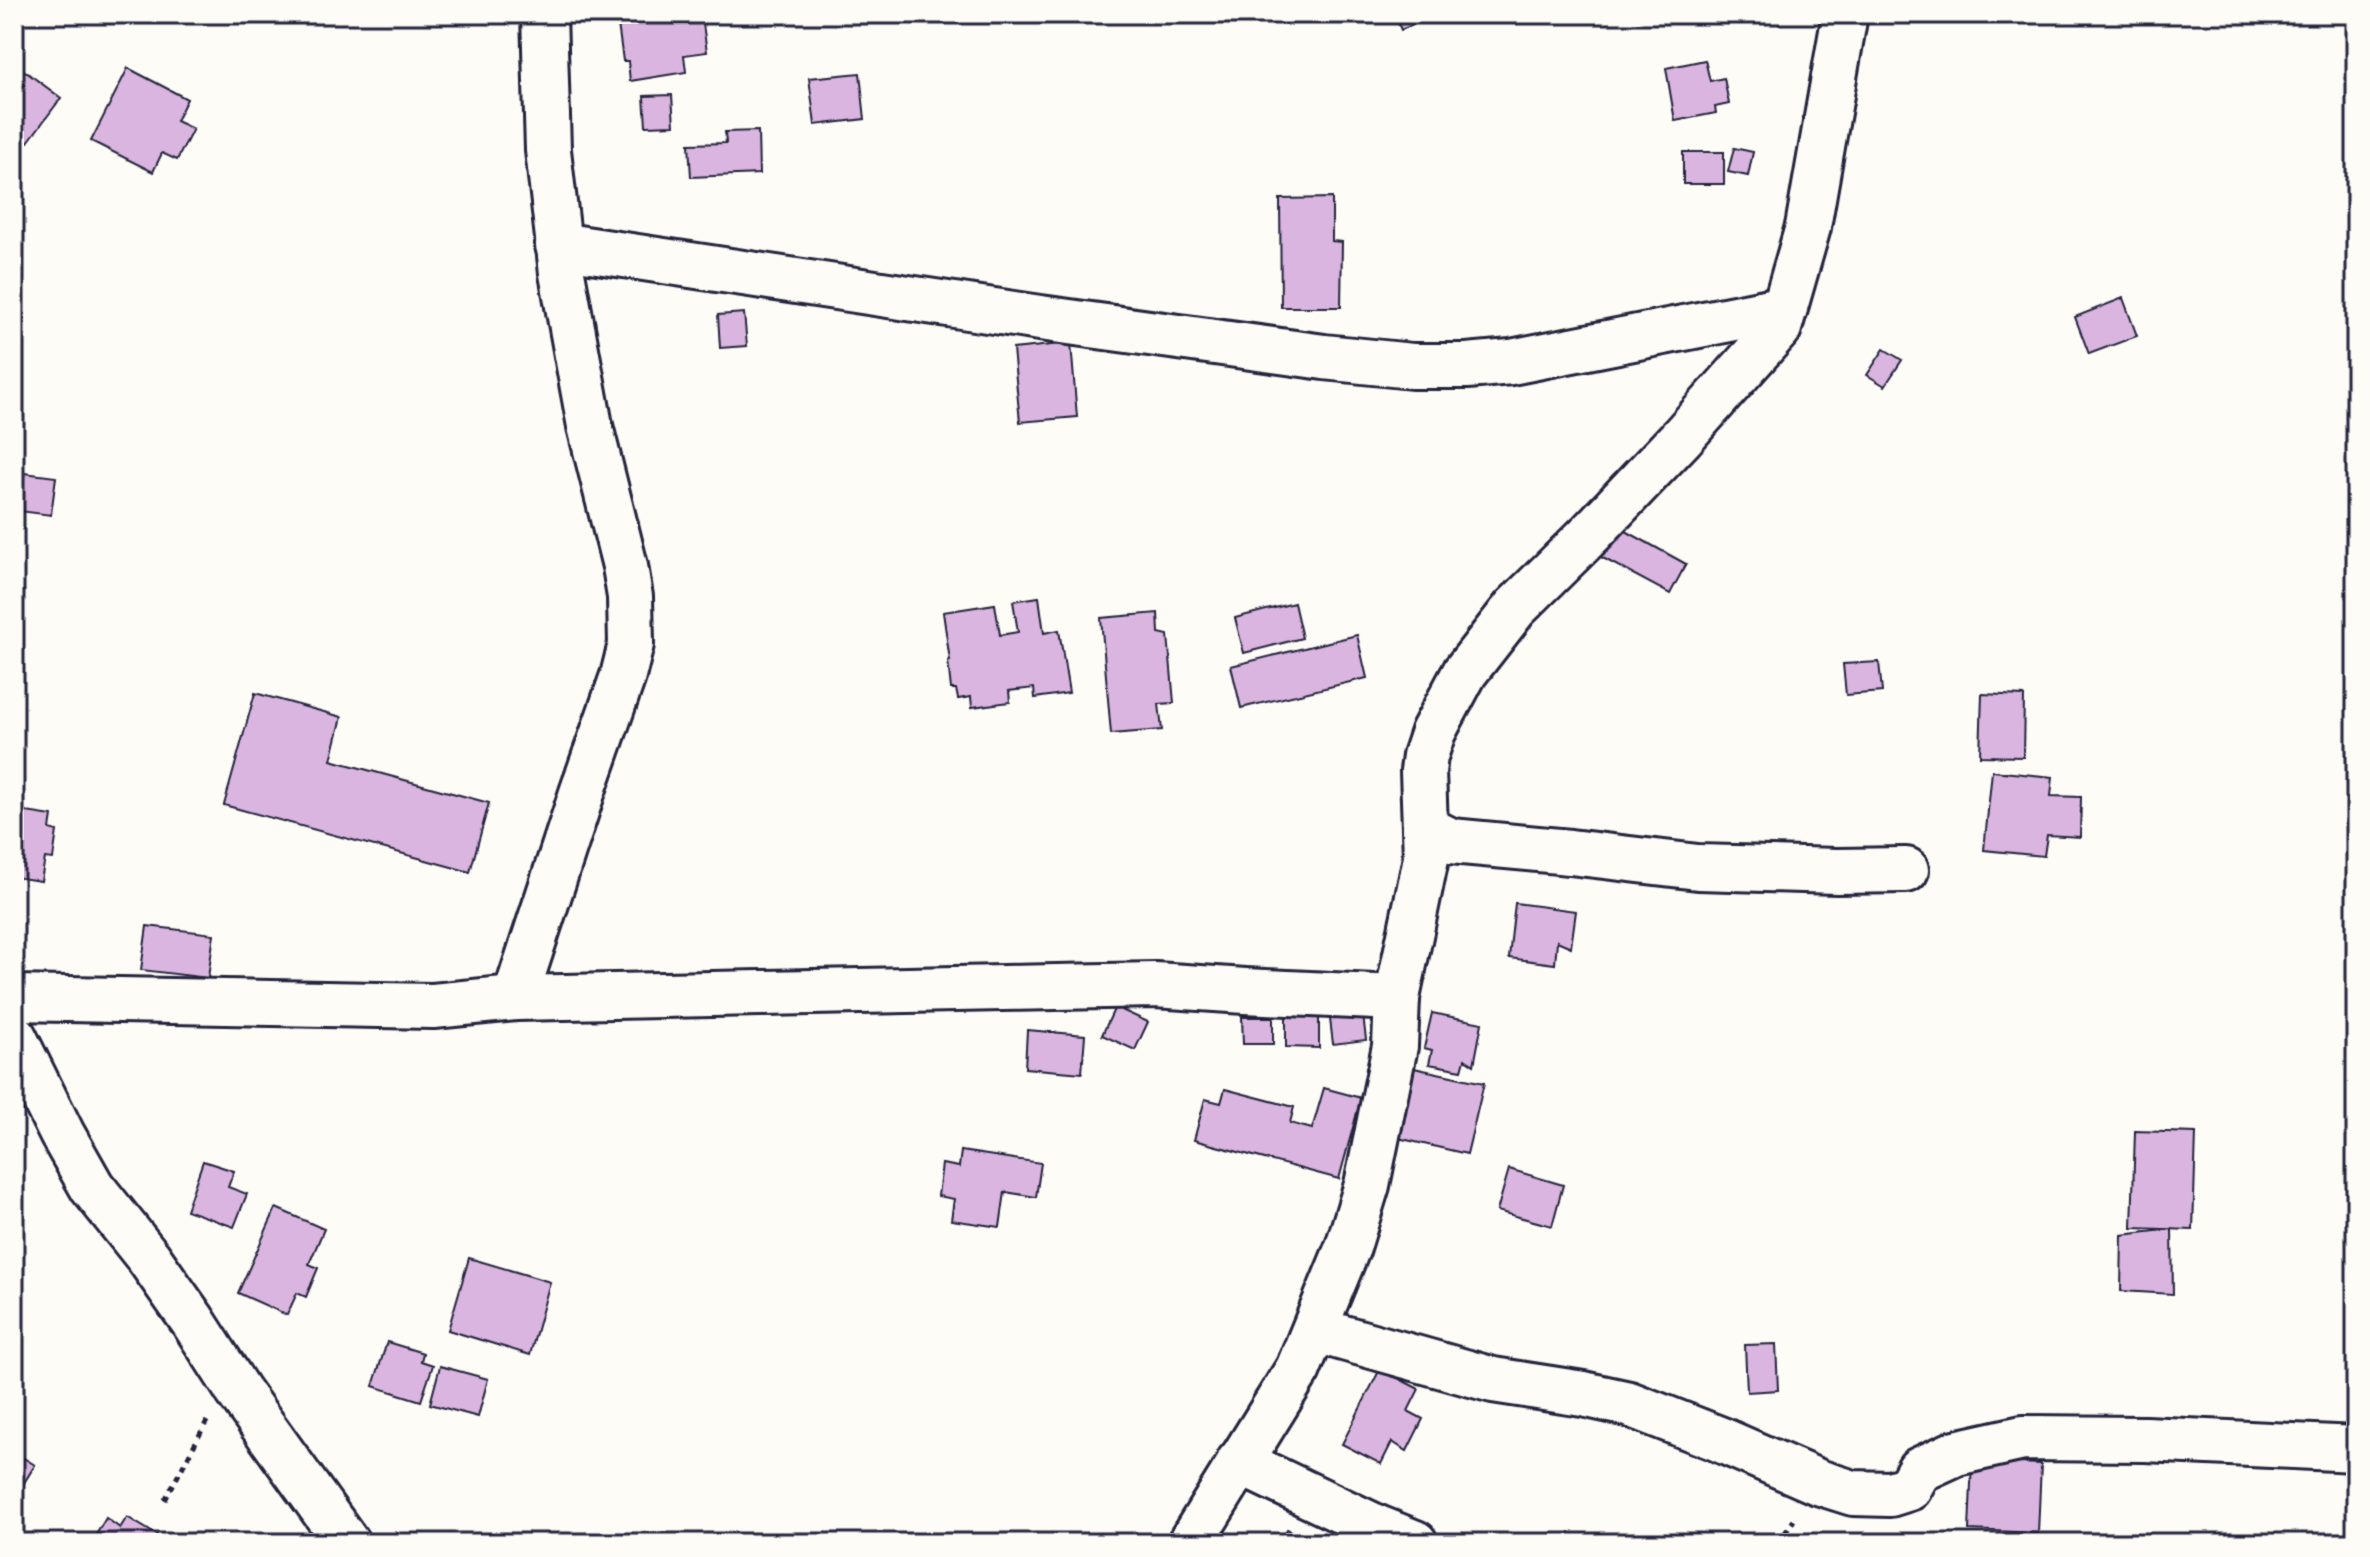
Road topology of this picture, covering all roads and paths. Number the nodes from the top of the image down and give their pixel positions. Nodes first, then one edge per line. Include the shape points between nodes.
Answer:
1 (544, 14) edge
2 (1845, 14) edge
3 (558, 245) junction
4 (1785, 308) junction
5 (1427, 829) junction
6 (1906, 870) dead end
7 (14, 998) edge
8 (515, 998) junction
9 (1397, 998) junction
10 (16, 1046) edge
11 (1315, 1330) junction
12 (230, 1377) junction
13 (2356, 1449) edge
14 (1239, 1462) junction
15 (165, 1500) dead end
16 (347, 1543) edge
17 (1190, 1543) edge
18 (1415, 1543) edge

1 - 3 street via 548,150
2 - 4 street via 1808,227
3 - 4 street via 1159,335 1412,366 1511,362
3 - 8 street via 590,426 625,566 631,644
4 - 5 street via 1779,328 1682,437 1515,608 1465,672 1425,756
5 - 6 street via 1451,841 1698,867
5 - 9 street via 1426,858
7 - 8 street via 433,1006
8 - 9 street via 1155,985
9 - 11 street via 1395,1046 1367,1185
10 - 12 street via 92,1187 148,1257
11 - 13 street via 1493,1380 1629,1404 1853,1493 1890,1494 1909,1488 1919,1470 1956,1453 2023,1438
11 - 14 street via 1298,1369
12 - 15 path
12 - 16 street
14 - 17 street
14 - 18 street

